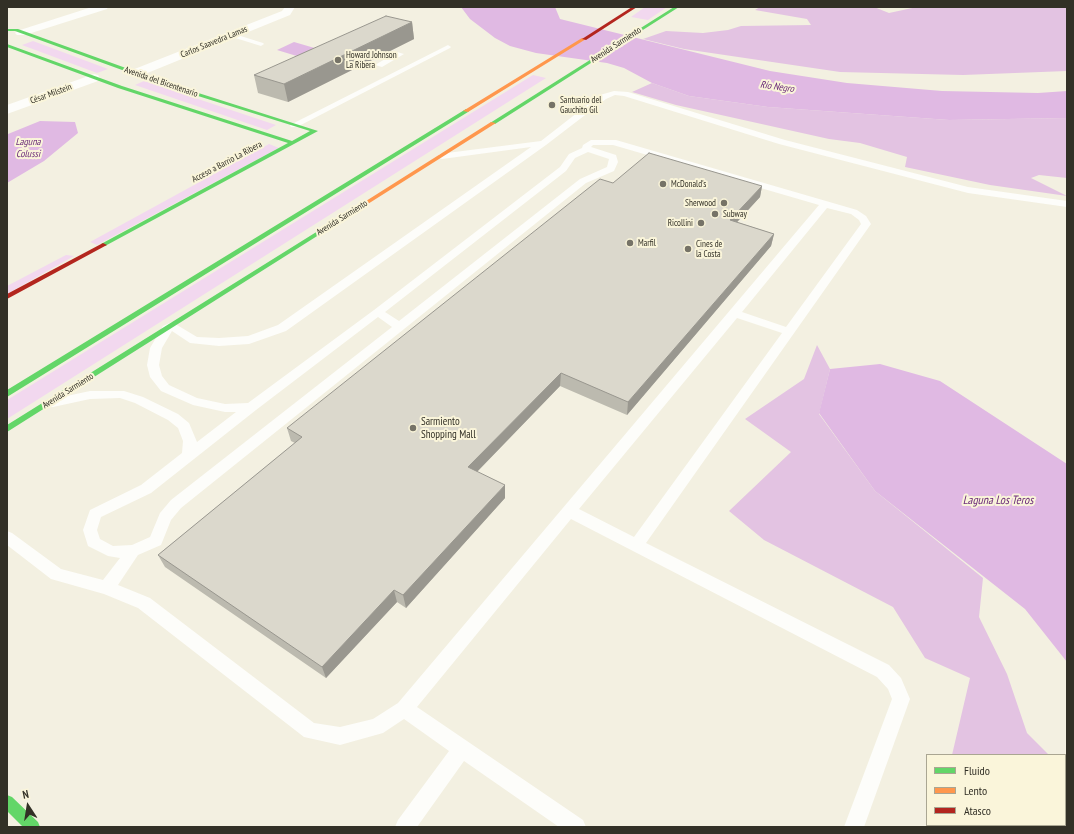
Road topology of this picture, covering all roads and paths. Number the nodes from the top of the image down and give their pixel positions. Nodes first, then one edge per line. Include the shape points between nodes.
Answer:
1 (104, 7) edge
2 (290, 7) edge
3 (635, 7) edge
4 (677, 7) edge
5 (7, 30) edge
6 (21, 33) junction
7 (231, 35) junction
8 (7, 38) edge
9 (261, 44) dead end
10 (7, 45) edge
11 (448, 47) dead end
12 (400, 54) edge
13 (379, 65) edge
14 (121, 68) junction
15 (140, 74) junction
16 (94, 78) junction
17 (120, 86) junction
18 (7, 110) edge
19 (294, 125) junction
20 (274, 137) junction
21 (293, 143) junction
22 (543, 143) junction
23 (260, 144) dead end
24 (587, 149) junction
25 (442, 156) junction
26 (826, 204) junction
27 (1067, 204) edge
28 (77, 248) dead end
29 (90, 252) junction
30 (7, 297) edge
31 (378, 312) junction
32 (734, 313) junction
33 (169, 327) junction
34 (400, 327) junction
35 (790, 332) junction
36 (7, 394) edge
37 (46, 404) junction
38 (251, 407) junction
39 (7, 429) edge
40 (189, 457) junction
41 (568, 511) junction
42 (7, 537) edge
43 (637, 546) junction
44 (133, 551) junction
45 (107, 588) junction
46 (404, 709) junction
47 (462, 749) junction
48 (7, 802) edge
49 (33, 827) edge
50 (405, 827) edge
51 (576, 827) edge
52 (854, 827) edge

1 - 6 street
2 - 7 street, Carlos Saavedra Lamas via 286,13
3 - 36 main road
4 - 25 main road, Avenida Sarmiento
5 - 6 main road, Avenida del Bicentenario
6 - 8 main road
6 - 14 main road, Avenida del Bicentenario
7 - 9 lane
7 - 15 street, Carlos Saavedra Lamas
10 - 16 main road, Avenida del Bicentenario
11 - 19 lane, Acceso a Barrio La Ribera
12 - 13 lane
14 - 15 main road, Avenida del Bicentenario
14 - 16 main road
15 - 17 main road
15 - 19 main road, Avenida del Bicentenario
16 - 17 main road, Avenida del Bicentenario
16 - 18 street, César Milstein
17 - 20 main road, Avenida del Bicentenario
19 - 20 main road, Acceso a Barrio La Ribera
19 - 21 main road, Avenida del Bicentenario via 315,131
20 - 21 main road, Avenida del Bicentenario
20 - 23 main road, Acceso a Barrio La Ribera
21 - 29 main road
22 - 25 lane
22 - 27 lane via 603,97 614,93 625,94 782,142 968,190
22 - 33 lane via 282,328 249,340 219,342 194,340
24 - 26 lane via 591,143 613,142
24 - 31 lane via 572,156 563,169
24 - 34 lane via 613,157 611,169 583,181
25 - 33 main road, Avenida Sarmiento
26 - 32 lane
26 - 35 lane via 854,212 863,218 866,224
28 - 29 main road
29 - 30 main road
31 - 34 lane
31 - 38 lane
32 - 35 lane
32 - 41 lane
33 - 37 main road, Avenida Sarmiento
33 - 38 lane via 156,348 153,365 156,377 165,388 193,402 209,406
34 - 44 lane via 176,504 164,517 156,541
35 - 43 lane
37 - 39 main road, Avenida Sarmiento
37 - 40 lane via 97,395 120,394 139,400 173,417 184,426 190,441
38 - 40 lane
40 - 44 lane via 146,489 95,514 90,530 93,542 114,552
41 - 43 lane
41 - 46 lane
42 - 45 lane via 56,574
43 - 52 lane via 883,671 895,684 901,699
44 - 45 lane
45 - 46 lane via 144,603 310,731 340,736 377,727
46 - 47 lane
47 - 50 lane
47 - 51 lane
48 - 49 main road

